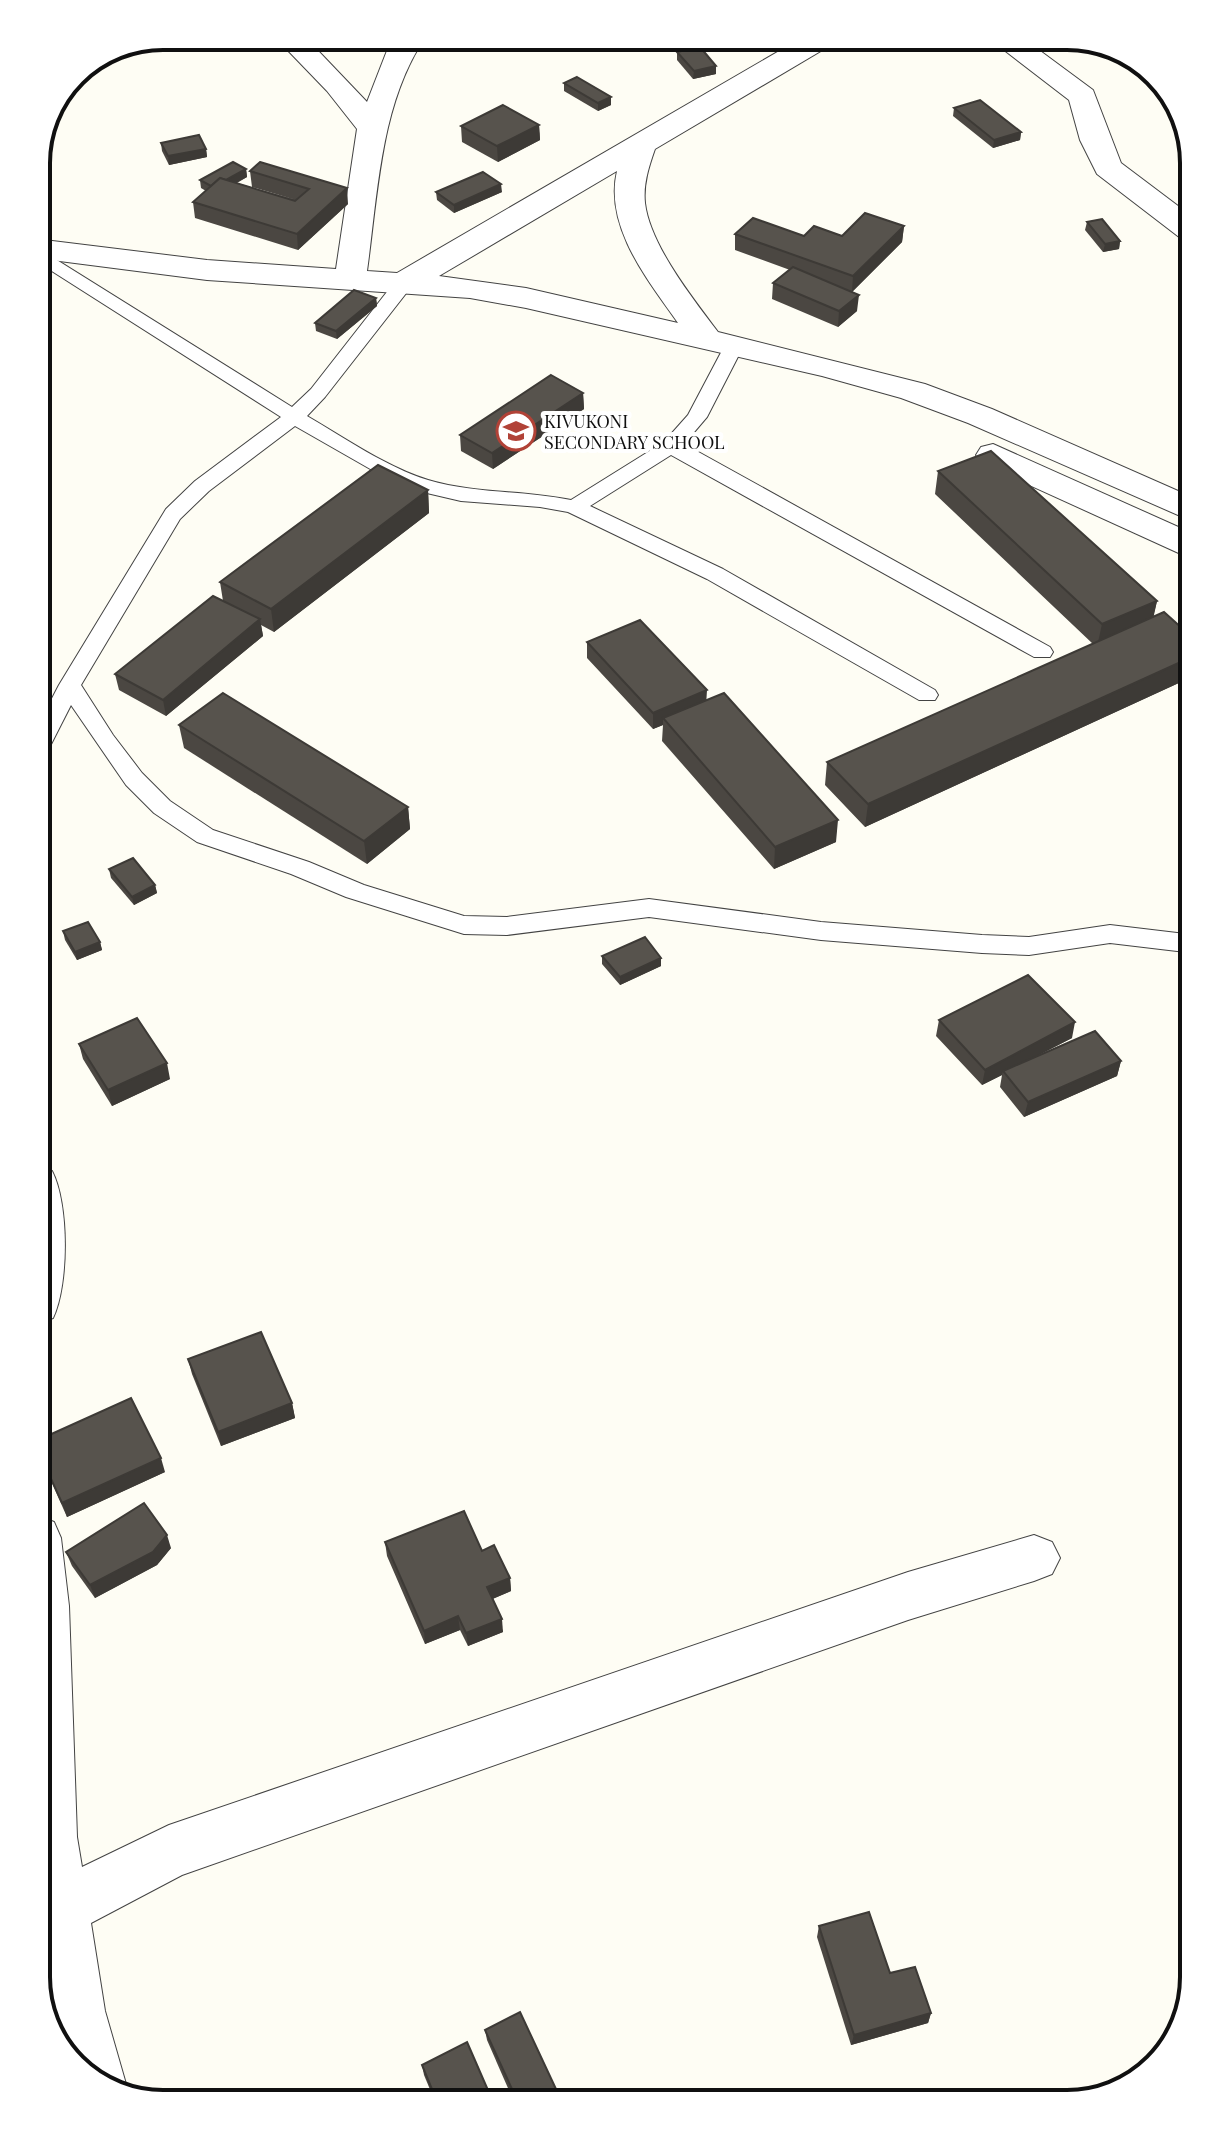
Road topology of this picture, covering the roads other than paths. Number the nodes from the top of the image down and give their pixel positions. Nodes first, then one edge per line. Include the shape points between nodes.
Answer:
1 (302, 50) edge
2 (401, 50) edge
3 (801, 50) edge
4 (1021, 50) edge
5 (372, 128) junction
6 (641, 146) junction
7 (1180, 222) edge
8 (50, 253) edge
9 (50, 260) edge
10 (350, 280) junction
11 (404, 283) junction
12 (734, 347) junction
13 (294, 417) junction
14 (671, 446) junction
15 (1180, 505) edge
16 (574, 507) junction
17 (1180, 542) edge
18 (1042, 652) dead end
19 (70, 685) junction
20 (927, 695) dead end
21 (50, 724) edge
22 (1180, 942) edge
23 (1034, 1558) dead end
24 (50, 1843) edge
25 (61, 1908) junction
26 (90, 2064) edge

1 - 5 street
2 - 5 street
3 - 6 street
4 - 7 street via 1083,96 1108,168
5 - 10 street
6 - 11 street
6 - 12 street via 630,176 631,211 681,303
8 - 10 street
9 - 13 lane
10 - 11 street
11 - 12 street via 526,298
11 - 13 lane
12 - 14 lane via 697,417
12 - 15 street via 913,391
12 - 17 street via 929,426
13 - 16 lane via 421,485
13 - 19 lane via 173,514
14 - 16 lane
14 - 18 lane
16 - 20 lane via 715,574
19 - 21 lane
19 - 22 lane via 134,779 162,807 205,836 464,925 507,926 649,908 821,931 982,944 1029,946 1110,934
23 - 25 street via 908,1596 169,1852
24 - 25 street
25 - 26 street via 76,2011

